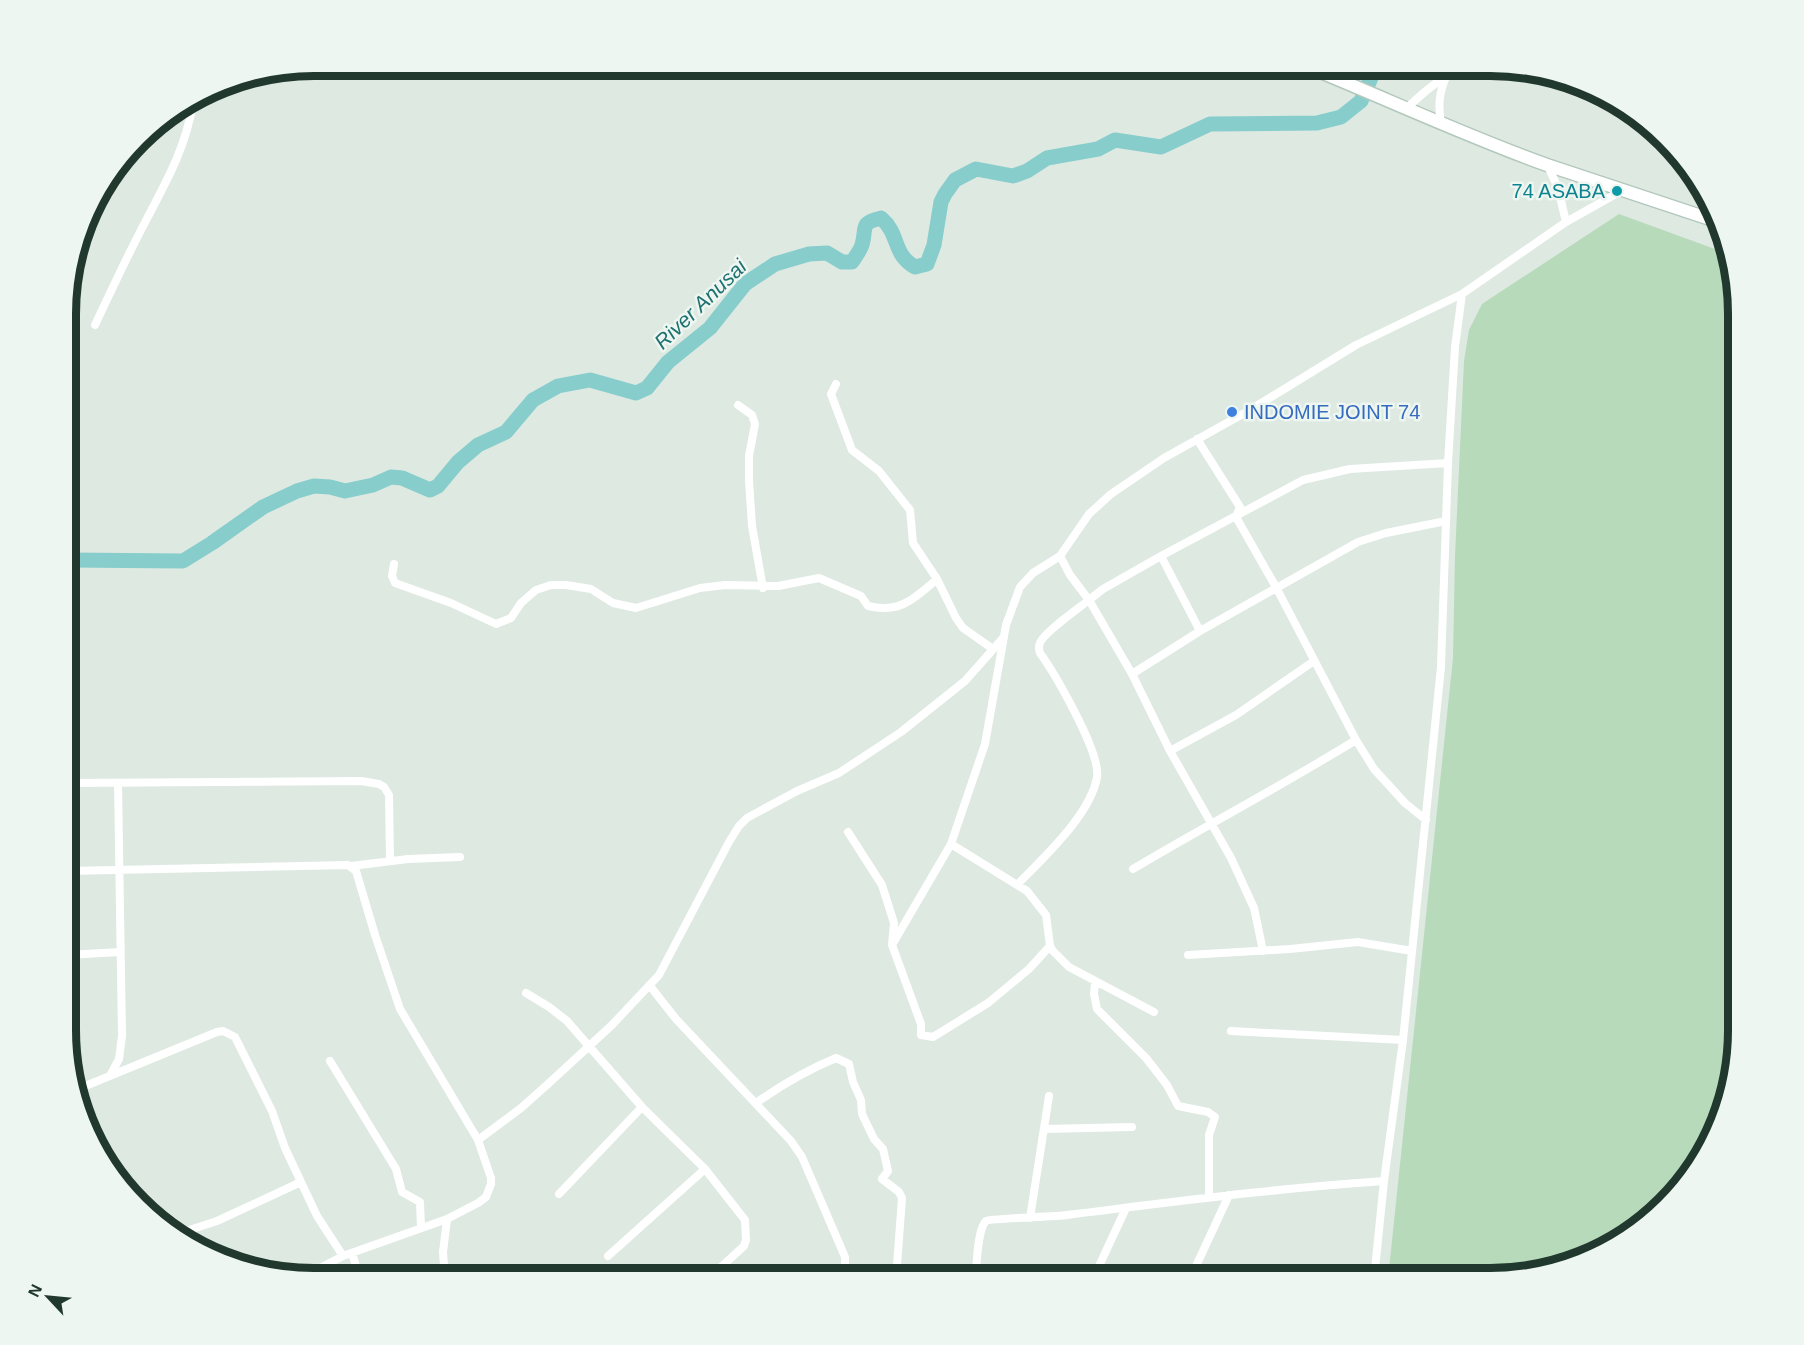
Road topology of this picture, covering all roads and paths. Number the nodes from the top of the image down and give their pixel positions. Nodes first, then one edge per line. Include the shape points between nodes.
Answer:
1 (1330, 76) edge
2 (1447, 76) joint
3 (1408, 107) junction
4 (191, 111) edge
5 (1441, 123) junction
6 (1547, 164) junction
7 (1624, 189) junction
8 (1706, 218) edge
9 (1566, 222) junction
10 (1462, 294) junction
11 (95, 325) dead end
12 (836, 384) dead end
13 (738, 405) dead end
14 (1197, 439) junction
15 (1448, 463) junction
16 (1236, 517) junction
17 (1446, 520) junction
18 (1059, 556) junction
19 (1161, 556) junction
20 (394, 564) dead end
21 (937, 579) junction
22 (763, 588) junction
23 (1277, 590) junction
24 (1089, 600) junction
25 (1200, 631) junction
26 (1004, 637) junction
27 (993, 649) junction
28 (1314, 661) junction
29 (1132, 674) junction
30 (1356, 740) junction
31 (1170, 751) junction
32 (76, 783) edge
33 (117, 783) junction
34 (1426, 820) junction
35 (1212, 823) junction
36 (848, 832) dead end
37 (951, 844) junction
38 (460, 857) dead end
39 (390, 861) junction
40 (351, 866) junction
41 (118, 869) junction
42 (1133, 869) dead end
43 (76, 871) edge
44 (1018, 884) junction
45 (892, 945) junction
46 (1050, 946) junction
47 (1263, 951) junction
48 (1412, 951) junction
49 (120, 952) junction
50 (76, 954) edge
51 (1188, 955) dead end
52 (1095, 981) junction
53 (650, 986) junction
54 (526, 993) dead end
55 (1154, 1012) dead end
56 (1231, 1031) dead end
57 (1403, 1040) junction
58 (590, 1046) junction
59 (330, 1061) dead end
60 (111, 1074) junction
61 (84, 1086) edge
62 (1049, 1096) dead end
63 (756, 1103) junction
64 (642, 1107) junction
65 (1132, 1127) dead end
66 (1044, 1129) junction
67 (478, 1140) junction
68 (705, 1170) junction
69 (1384, 1181) junction
70 (301, 1182) junction
71 (559, 1194) dead end
72 (1229, 1195) junction
73 (1209, 1196) junction
74 (1126, 1208) junction
75 (447, 1218) junction
76 (1030, 1218) junction
77 (421, 1228) junction
78 (187, 1231) edge
79 (352, 1253) junction
80 (343, 1256) junction
81 (608, 1256) dead end
82 (321, 1268) edge
83 (357, 1268) edge
84 (444, 1268) edge
85 (720, 1268) edge
86 (843, 1268) edge
87 (897, 1268) edge
88 (976, 1268) edge
89 (1098, 1268) edge
90 (1195, 1268) edge
91 (1375, 1268) edge

1 - 3 main road
2 - 3 street
2 - 5 street via 1439,100
3 - 5 main road
4 - 11 street via 176,164
5 - 6 main road
6 - 7 main road
6 - 9 street
7 - 8 main road
7 - 9 street
9 - 10 street
10 - 14 street via 1356,345
10 - 15 street
12 - 21 street via 831,394 852,450 879,471 910,510 913,543
13 - 22 street via 752,415 754,424 748,481
14 - 16 street via 1240,507
14 - 18 street via 1111,494 1089,514
15 - 16 street via 1324,474 1303,480
15 - 17 street
16 - 19 street
16 - 23 street
17 - 23 street via 1358,542
17 - 34 street via 1442,667
18 - 24 street
18 - 26 street via 1020,587
19 - 24 street
19 - 25 street
20 - 22 street via 395,583 496,624 511,618 529,595 551,585 580,586 613,603 636,608 700,588
21 - 22 street via 912,600 888,609 868,606 861,596 819,578
21 - 27 street via 960,624
23 - 25 street
23 - 28 street
24 - 29 street
24 - 44 street via 1057,624 1039,646 1089,742 1098,775 1077,818
25 - 29 street
26 - 27 street
26 - 37 street via 986,744
27 - 53 street via 965,681 874,751 839,773 747,818 739,826 664,968
28 - 30 street
28 - 31 street via 1236,715
29 - 31 street
30 - 34 street via 1374,769
30 - 35 street
31 - 35 street
32 - 33 street
33 - 39 street via 280,780 379,784 388,795
33 - 41 street
34 - 48 street
35 - 42 street
35 - 47 street via 1254,908
36 - 45 street via 882,885 894,923
37 - 44 street
37 - 45 street
38 - 39 street
39 - 40 street
40 - 41 street
40 - 67 street via 356,871 400,1009
41 - 43 street
41 - 49 street
44 - 46 street via 1046,915
45 - 46 street via 921,1024 921,1035 927,1037 988,1003
46 - 52 street via 1069,967
47 - 48 street via 1358,942
47 - 51 street
48 - 57 street
49 - 50 street
49 - 60 street via 122,1036 119,1059
52 - 55 street
52 - 73 street via 1097,1009 1146,1058 1178,1106 1208,1112 1215,1118 1209,1135
53 - 58 street
53 - 63 street
54 - 58 street via 567,1021
56 - 57 street
57 - 69 street
58 - 64 street
58 - 67 street via 521,1108
59 - 77 street via 396,1169 402,1192 420,1203
60 - 61 street
60 - 70 street via 216,1032 229,1033 235,1037 272,1111
62 - 66 street
63 - 86 street via 802,1157 845,1257
63 - 87 street via 824,1063 836,1058 849,1064 862,1114 883,1149 888,1171 882,1179 902,1195
64 - 68 street
64 - 71 street
65 - 66 street
66 - 76 street
67 - 75 street via 491,1178 489,1190 478,1203
68 - 81 street
68 - 85 street via 746,1220 744,1246
69 - 72 street
69 - 91 street
70 - 78 street via 218,1221
70 - 80 street
72 - 73 street
72 - 90 street
73 - 74 street
74 - 76 street
74 - 89 street
75 - 77 street
75 - 84 street
76 - 88 street via 986,1221 980,1234
77 - 79 street
79 - 80 street
79 - 83 street
80 - 82 street

